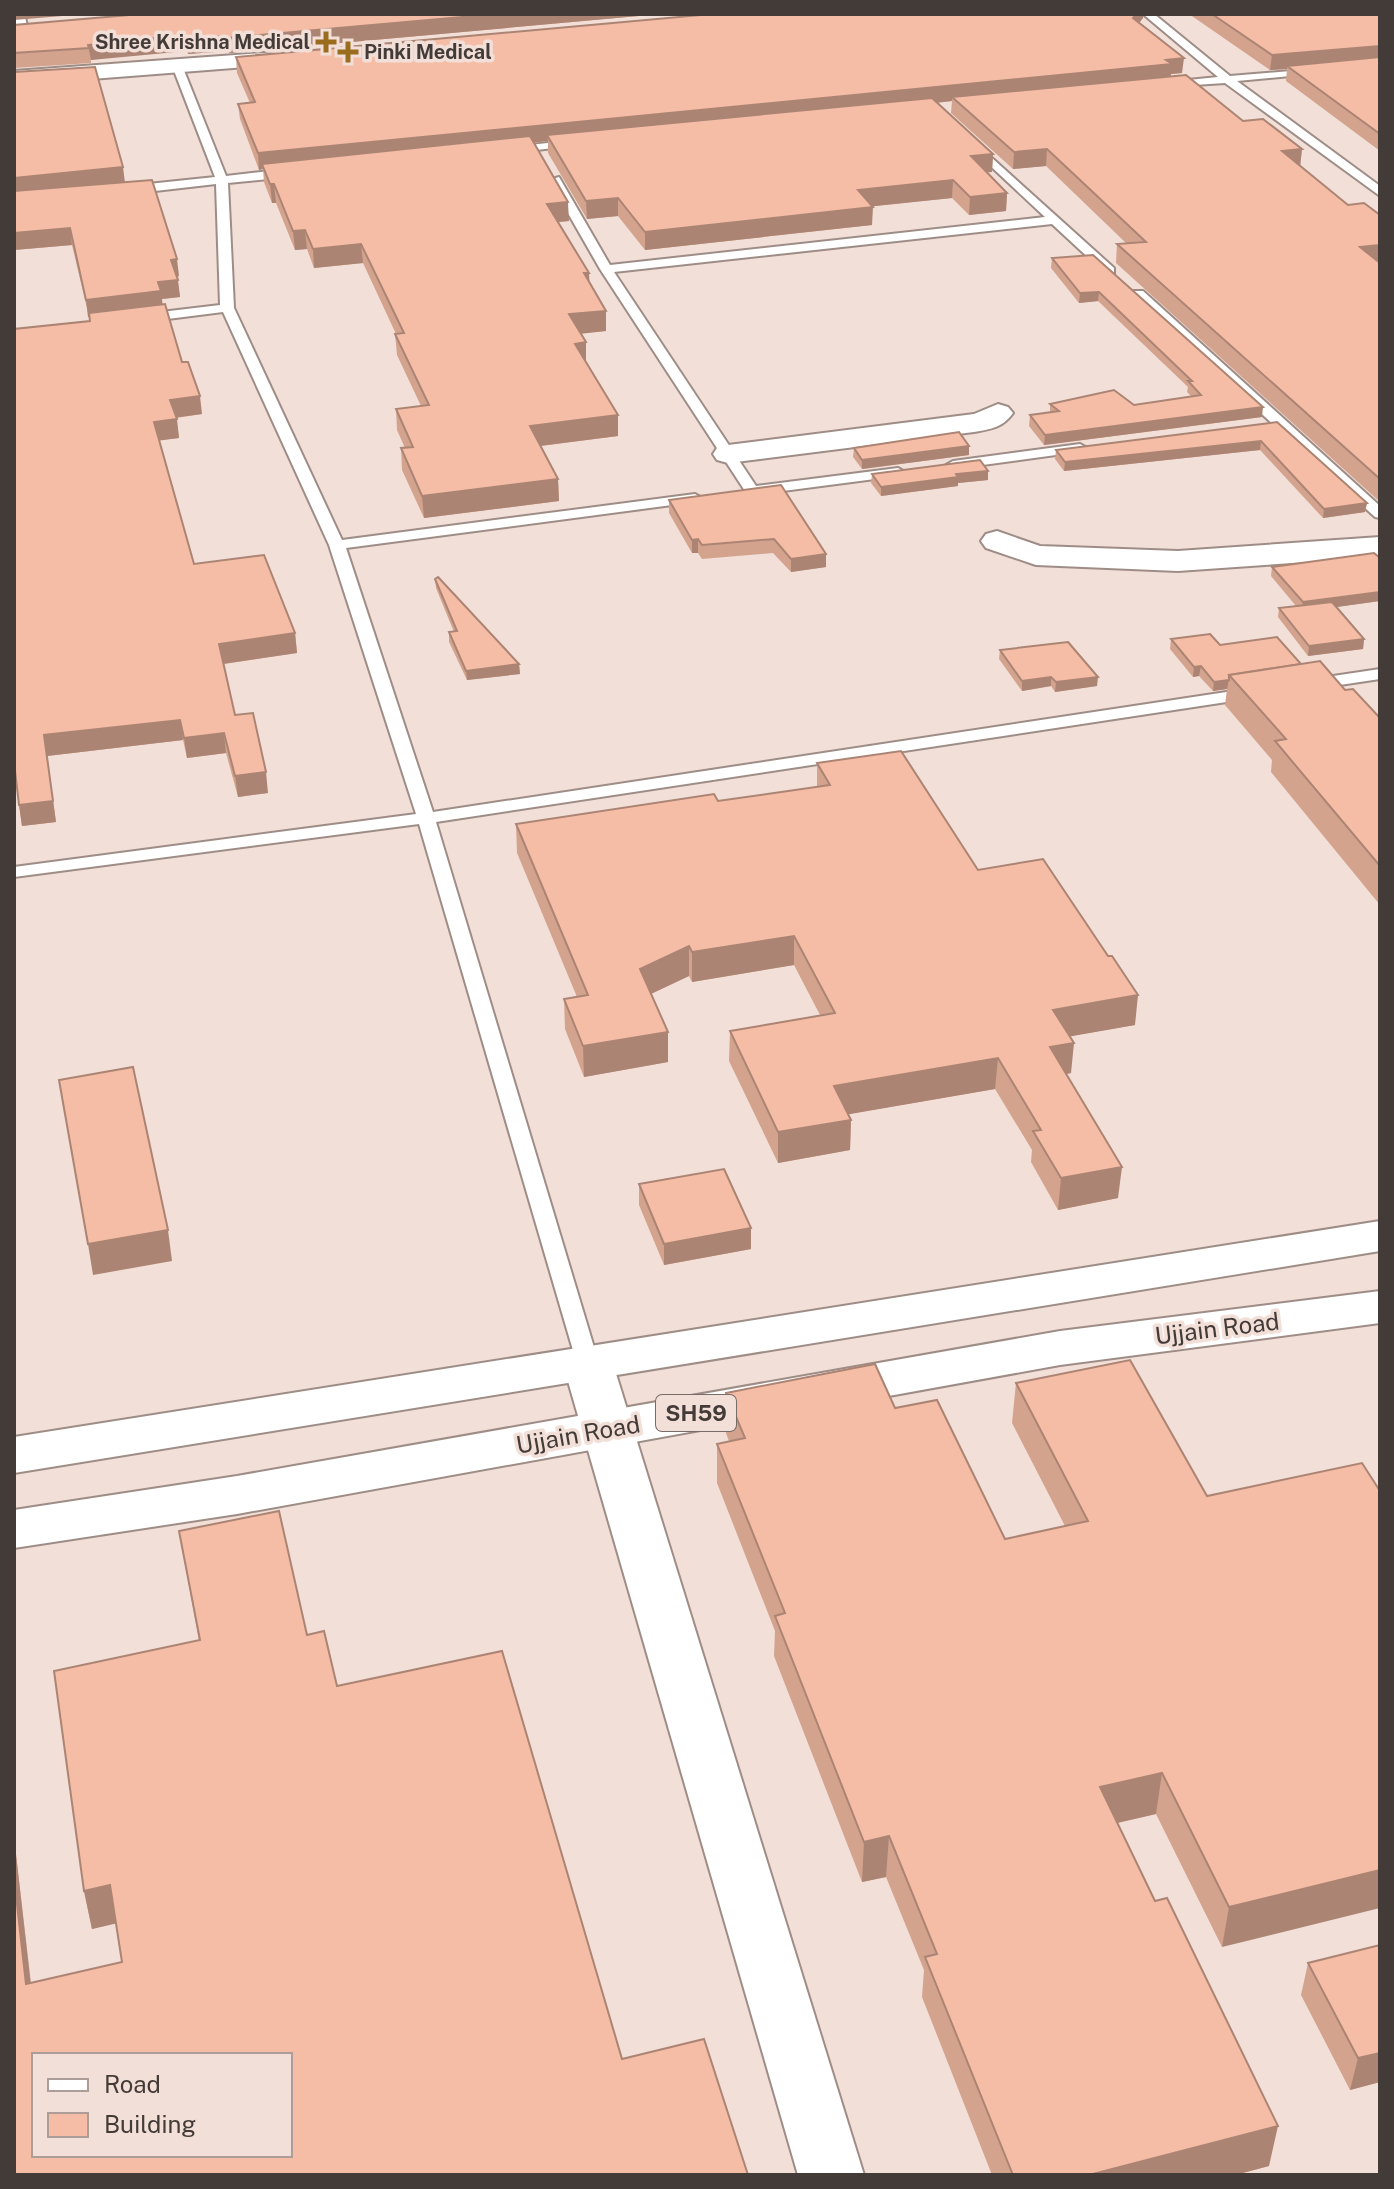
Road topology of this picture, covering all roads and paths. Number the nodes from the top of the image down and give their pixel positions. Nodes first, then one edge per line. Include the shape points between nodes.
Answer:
1 (1148, 14) edge
2 (144, 41) edge
3 (315, 56) edge
4 (178, 68) junction
5 (153, 69) junction
6 (1319, 71) edge
7 (14, 78) edge
8 (1227, 79) junction
9 (14, 86) edge
10 (1150, 86) edge
11 (956, 128) edge
12 (582, 143) edge
13 (536, 147) junction
14 (504, 151) edge
15 (301, 172) edge
16 (222, 180) junction
17 (118, 191) edge
18 (1380, 192) edge
19 (1053, 220) junction
20 (606, 269) junction
21 (227, 308) junction
22 (136, 319) edge
23 (998, 413) dead end
24 (1095, 446) edge
25 (728, 454) junction
26 (939, 466) edge
27 (908, 470) edge
28 (706, 497) edge
29 (1380, 514) edge
30 (997, 541) dead end
31 (337, 545) junction
32 (1380, 547) edge
33 (1380, 674) edge
34 (1302, 686) edge
35 (1271, 691) edge
36 (426, 818) junction
37 (14, 872) edge
38 (1380, 1236) edge
39 (1380, 1307) edge
40 (588, 1364) junction
41 (608, 1429) junction
42 (14, 1455) edge
43 (14, 1529) edge
44 (831, 2175) edge

1 - 8 lane
2 - 5 street
3 - 4 street
4 - 5 street
4 - 9 street
4 - 16 lane
5 - 7 street
6 - 8 lane
8 - 10 lane
8 - 18 lane
11 - 19 lane
12 - 13 lane
13 - 14 lane
13 - 20 lane
15 - 16 lane
16 - 17 lane
16 - 21 lane
19 - 20 lane
19 - 29 lane
20 - 25 lane
21 - 22 lane
21 - 31 lane
23 - 25 street via 974,423
24 - 26 lane
25 - 27 lane via 744,492
28 - 31 lane
30 - 32 street via 1036,555 1178,561
31 - 36 lane
33 - 34 lane
35 - 36 lane
36 - 37 lane
36 - 40 lane
38 - 40 main road
39 - 41 main road, Ujjain Road / SH59 via 1060,1348
40 - 41 main road
40 - 42 main road
41 - 43 main road, Ujjain Road / SH59
41 - 44 main road

